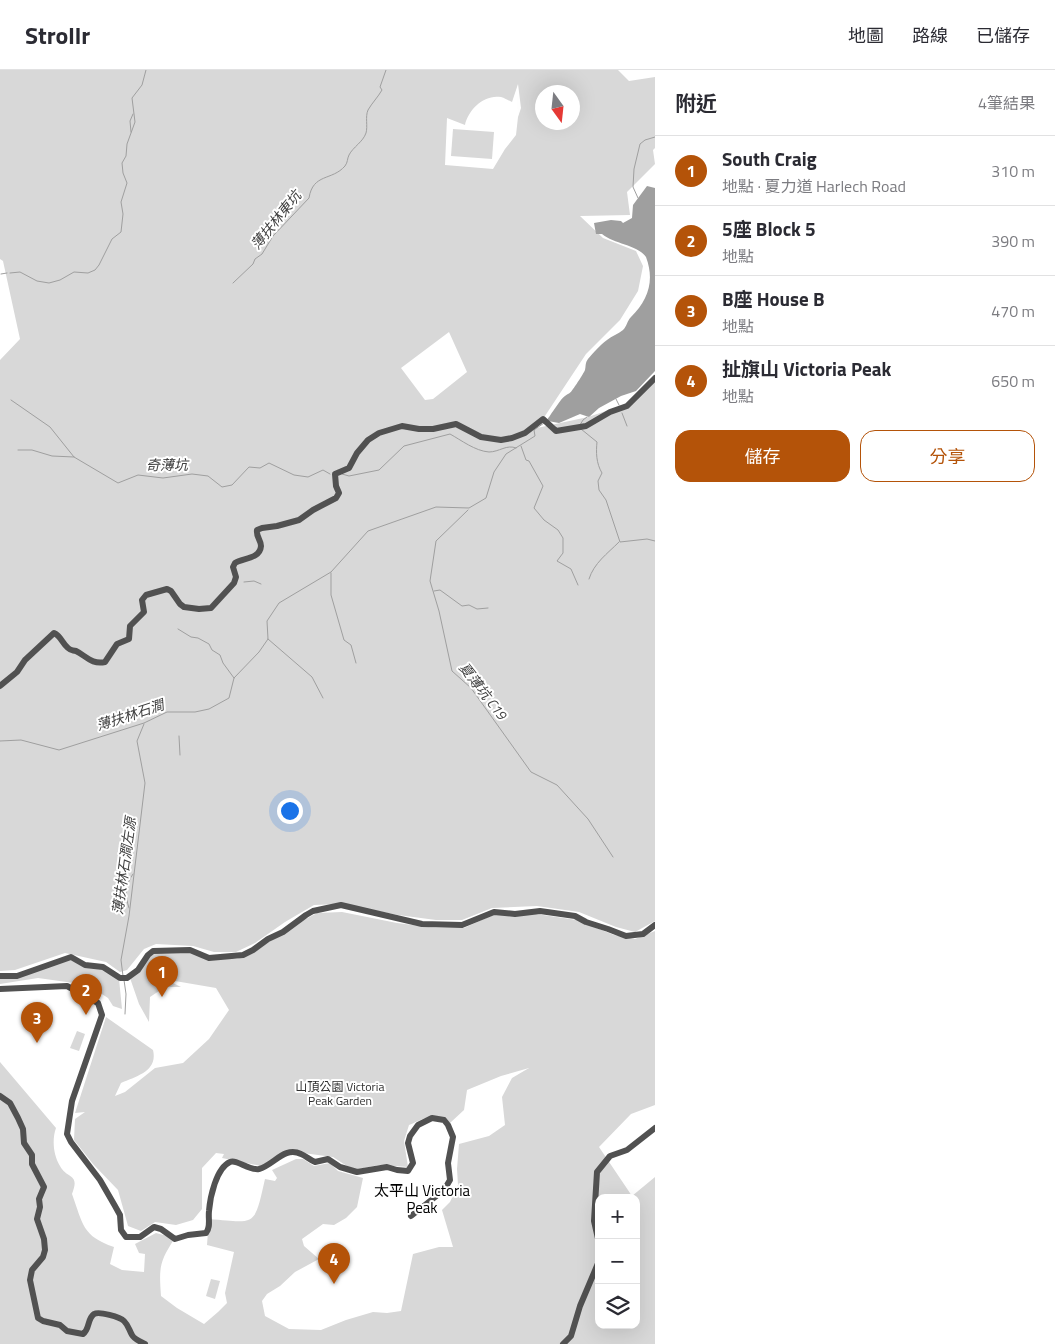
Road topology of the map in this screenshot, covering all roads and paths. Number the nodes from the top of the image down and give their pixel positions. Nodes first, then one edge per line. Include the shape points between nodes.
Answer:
1 (655, 378) edge
2 (0, 686) edge
3 (655, 925) edge
4 (0, 976) edge
5 (0, 989) edge
6 (0, 1096) edge
7 (655, 1128) edge
8 (411, 1216) dead end
9 (598, 1239) edge
10 (595, 1270) edge
11 (144, 1344) edge
12 (563, 1344) edge

1 - 2 street via 623,408 581,427 560,432 541,420 525,433 506,440 481,437 456,424 424,430 402,426 374,436 357,453 349,468 335,474 339,493 336,498 299,520 257,530 260,550 254,557 235,563 234,583 211,608 184,607 167,589 148,595 142,600 144,612 130,626 129,639 116,645 106,662 84,658 54,634
3 - 4 street via 643,934 625,936 575,916 540,911 494,912 462,925 422,924 341,905 306,915 284,932 243,955 208,958 190,950 155,951 130,976 120,978 103,967 85,965 71,957 17,976
5 - 8 street via 67,986 95,1000 100,1007 102,1015 72,1101 67,1134 115,1206 126,1237 140,1237 154,1227 175,1238 206,1234 214,1183 231,1162 259,1169 283,1154 295,1152 315,1162 328,1159 357,1172 387,1167 408,1171 413,1164 408,1143 410,1136 418,1125 438,1118 448,1125 453,1137 448,1163 450,1180 444,1190
6 - 11 street via 10,1102 18,1117 24,1143 32,1154 32,1164 44,1187 36,1219 45,1250 30,1280 38,1318 60,1325 67,1331 83,1334 92,1316 101,1313 121,1319 132,1336
7 - 9 street via 628,1149 610,1156 597,1172 594,1221
10 - 12 street via 574,1330

